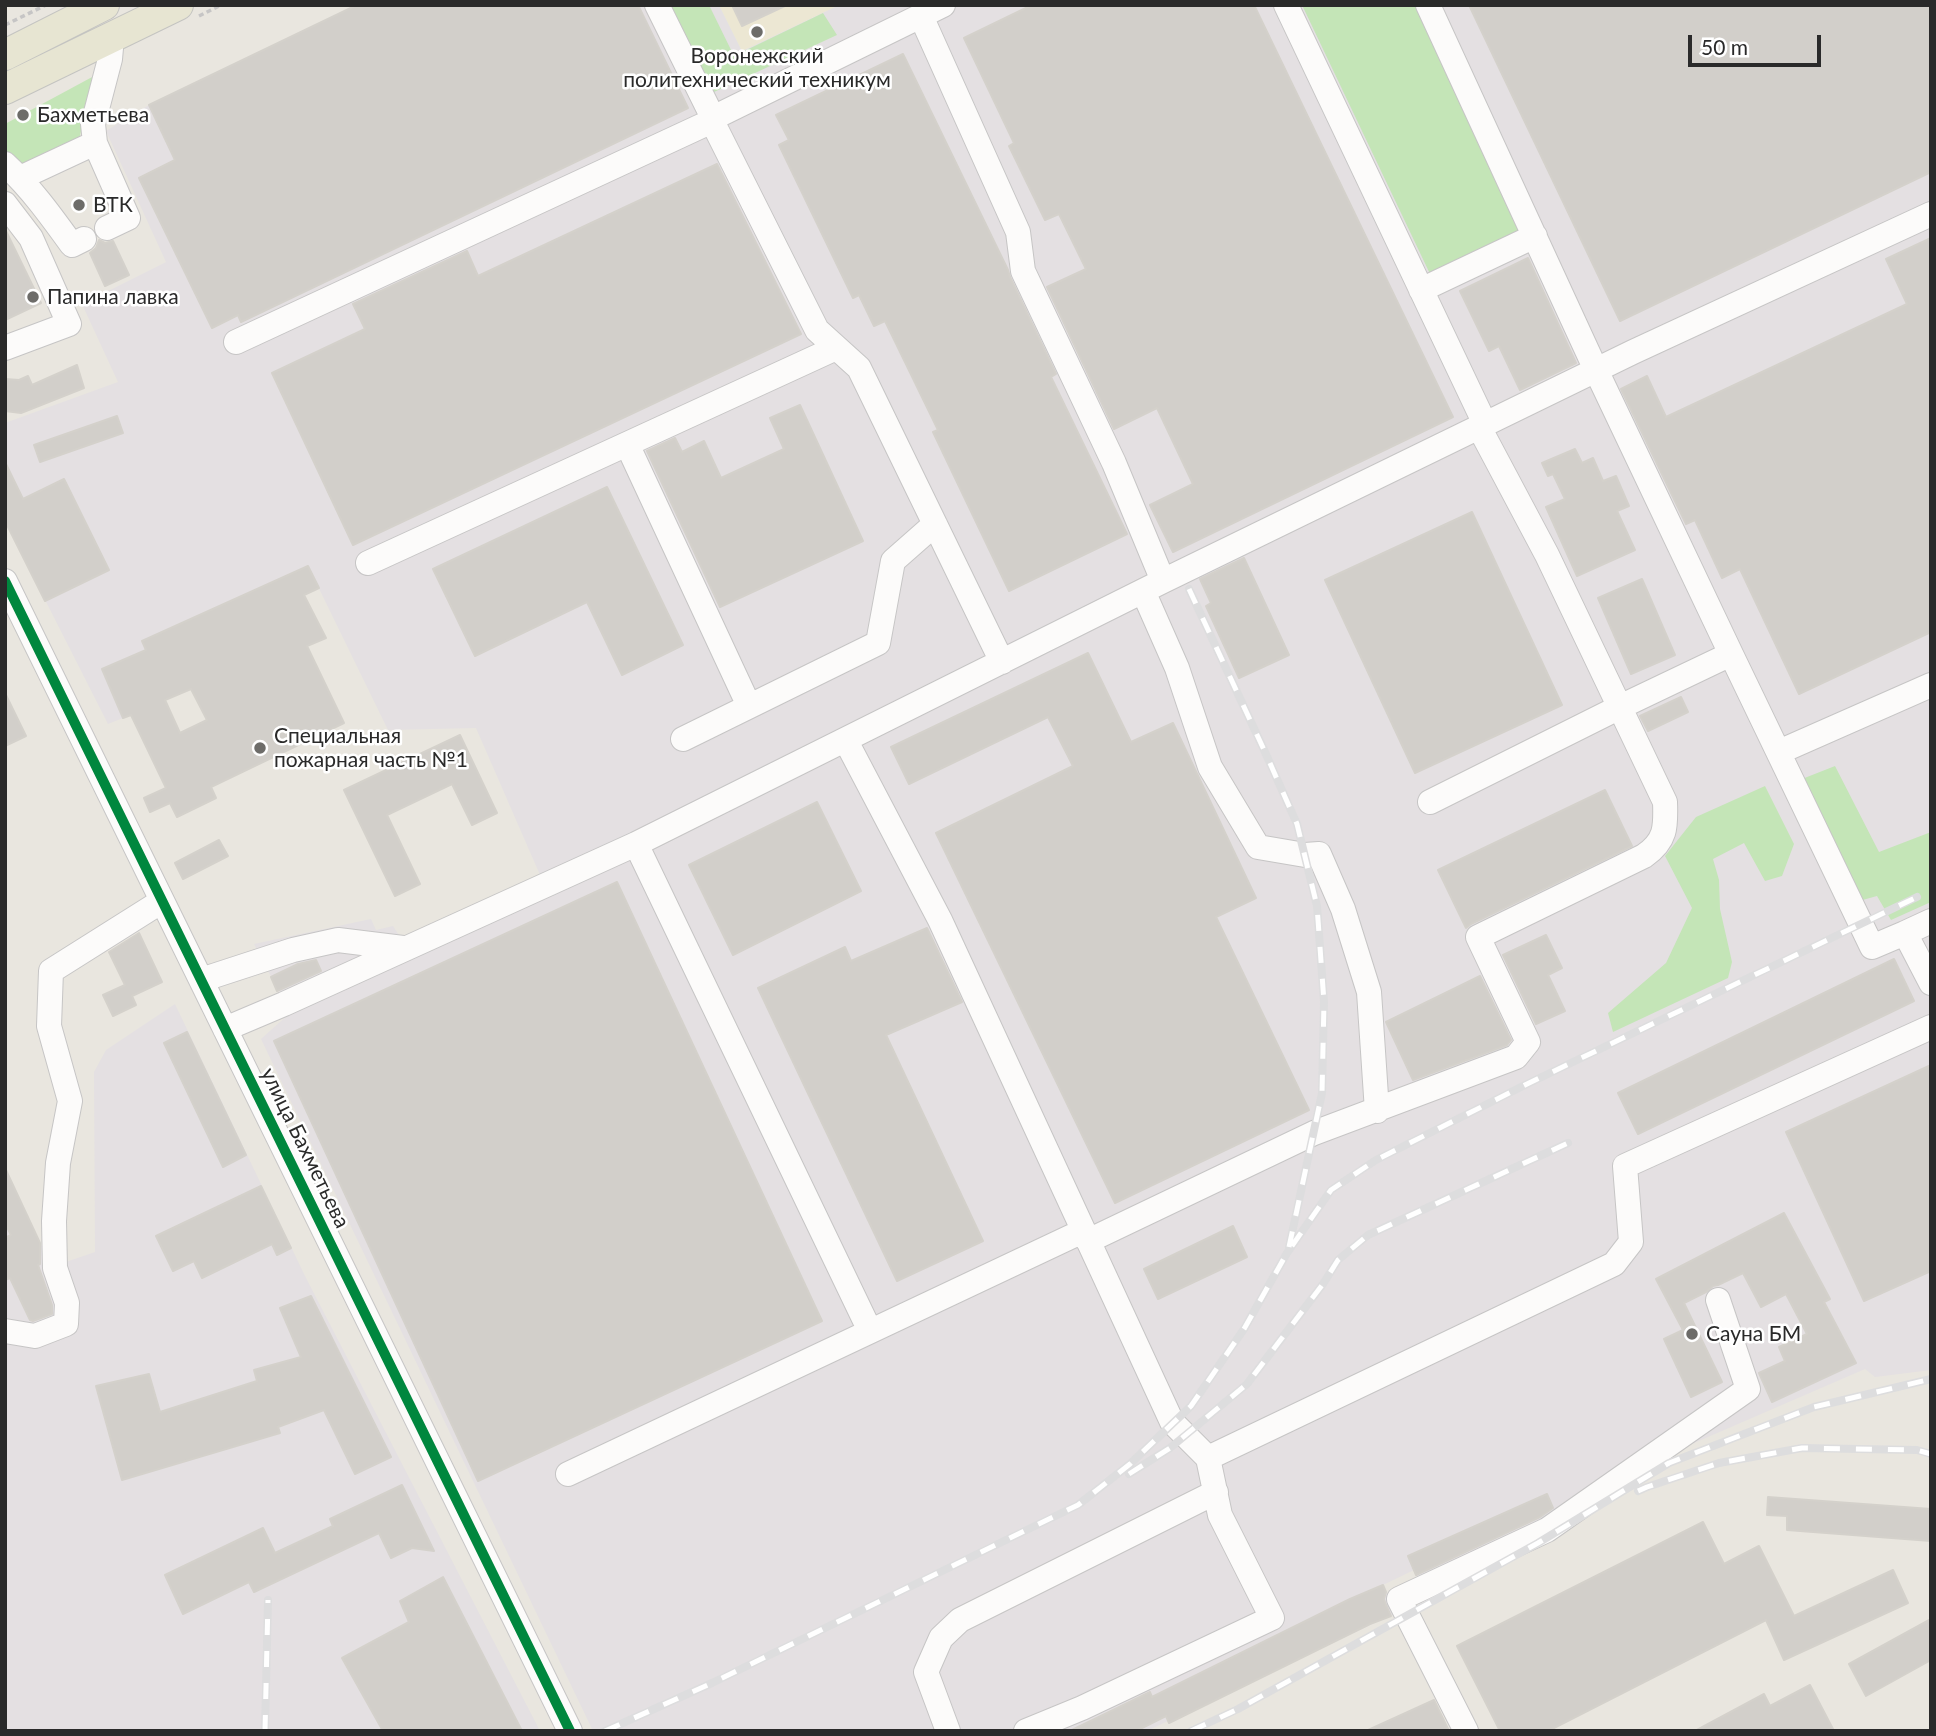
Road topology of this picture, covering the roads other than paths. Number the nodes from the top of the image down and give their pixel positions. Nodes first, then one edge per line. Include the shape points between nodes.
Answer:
1 (104, 5) edge
2 (178, 5) edge
3 (657, 5) edge
4 (1286, 5) edge
5 (1428, 5) edge
6 (932, 11) edge
7 (112, 37) junction
8 (5, 55) edge
9 (5, 89) edge
10 (713, 120) junction
11 (95, 143) junction
12 (13, 171) edge
13 (5, 204) edge
14 (1931, 214) edge
15 (107, 228) dead end
16 (1535, 236) junction
17 (84, 239) dead end
18 (1421, 290) junction
19 (236, 342) dead end
20 (5, 348) edge
21 (836, 348) junction
22 (1596, 370) junction
23 (1482, 426) junction
24 (627, 444) junction
25 (935, 524) junction
26 (368, 563) dead end
27 (5, 581) edge
28 (1153, 586) junction
29 (1731, 654) junction
30 (1002, 662) junction
31 (1931, 685) edge
32 (750, 706) junction
33 (1620, 707) junction
34 (683, 739) dead end
35 (846, 741) junction
36 (1779, 752) junction
37 (1430, 802) dead end
38 (636, 844) junction
39 (162, 901) junction
40 (1931, 921) edge
41 (1905, 933) junction
42 (404, 948) junction
43 (201, 980) junction
44 (1931, 983) edge
45 (1931, 1027) edge
46 (225, 1029) junction
47 (1377, 1111) junction
48 (1086, 1236) junction
49 (1718, 1300) dead end
50 (5, 1331) edge
51 (870, 1331) junction
52 (1208, 1458) junction
53 (568, 1474) dead end
54 (1216, 1492) junction
55 (570, 1731) edge
56 (948, 1731) edge
57 (1026, 1731) edge
58 (1466, 1731) edge

1 - 8 main road
2 - 7 main road
3 - 10 street
4 - 18 street
5 - 16 street
6 - 10 street
6 - 28 street via 1018,232 1023,271 1114,463
7 - 9 main road
7 - 11 street via 93,124
10 - 19 street
10 - 21 street via 817,330
11 - 12 street
11 - 15 street via 128,219
12 - 17 street via 72,245
13 - 20 street via 31,238 69,324
14 - 22 street
16 - 18 street
16 - 22 street
18 - 23 street
21 - 24 street
21 - 25 street via 859,368
22 - 23 street
22 - 29 street
23 - 28 street
23 - 33 street
24 - 26 street
24 - 32 street
25 - 30 street
25 - 32 street via 893,561 878,643
27 - 39 street, улица Бахметьева
28 - 30 street
28 - 47 street via 1210,766 1258,847 1319,854 1343,909 1369,992
29 - 33 street
29 - 36 street
30 - 35 street
31 - 36 street
32 - 34 street
33 - 37 street
33 - 47 street via 1665,802 1666,825 1656,848 1478,937 1528,1042 1516,1057
35 - 38 street
35 - 48 street via 940,920
36 - 41 street via 1872,947
38 - 42 street
38 - 51 street
39 - 43 street, улица Бахметьева
39 - 50 street via 51,971 49,1026 70,1101 58,1164 54,1221 55,1268 67,1303 66,1324 35,1336
40 - 41 street
41 - 44 street
42 - 43 street via 338,940
42 - 46 street
43 - 46 street, улица Бахметьева
45 - 52 street via 1625,1166 1631,1242 1614,1264
46 - 55 street, улица Бахметьева
47 - 48 street via 1314,1133
48 - 51 street
48 - 52 street via 1172,1422
49 - 58 street via 1748,1389 1547,1530 1399,1599
51 - 53 street
52 - 54 street
54 - 56 street via 960,1620 942,1639 926,1672
54 - 57 street via 1220,1515 1272,1618

